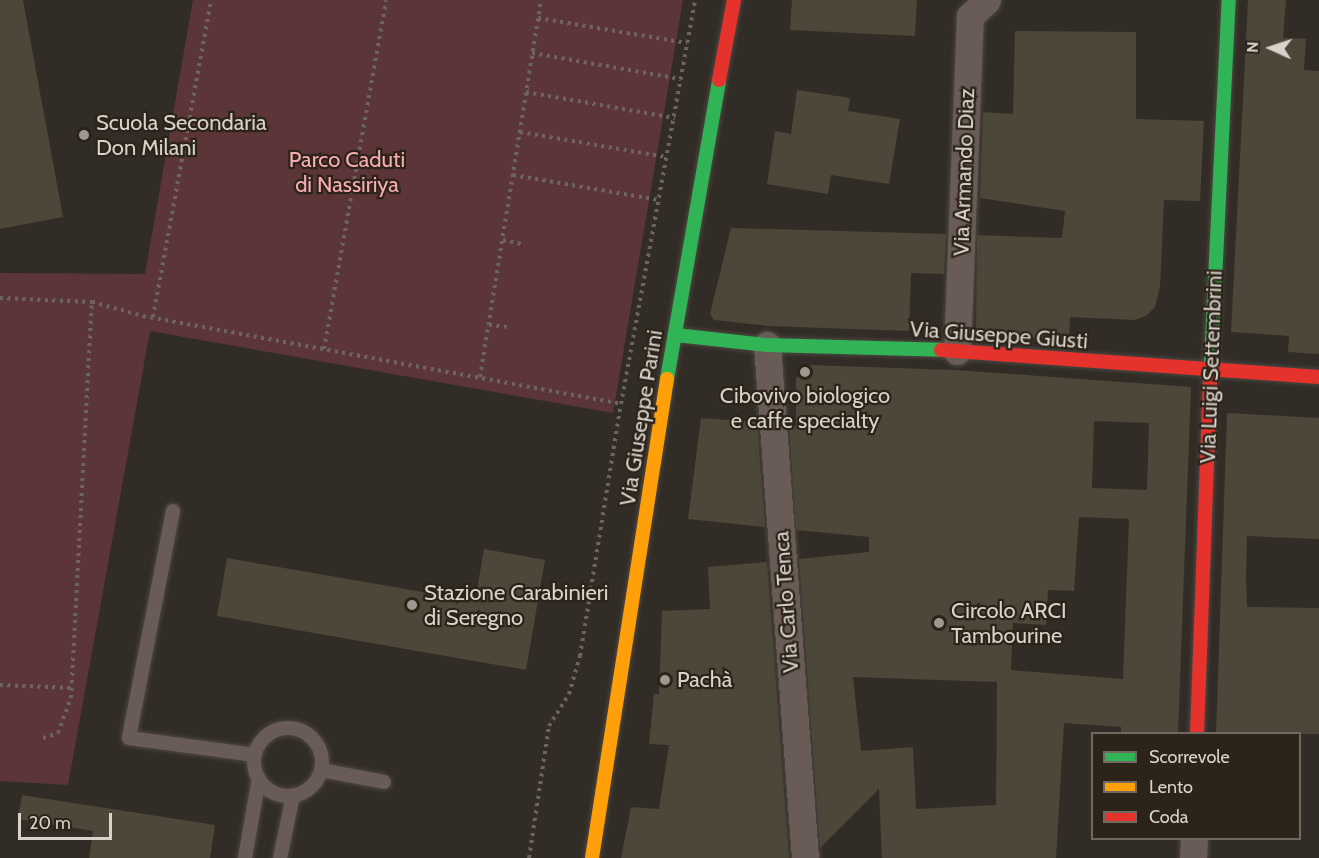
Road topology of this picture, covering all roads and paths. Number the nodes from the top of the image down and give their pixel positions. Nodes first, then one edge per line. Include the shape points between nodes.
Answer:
1 (211, 0) edge
2 (386, 0) edge
3 (541, 0) edge
4 (695, 0) edge
5 (734, 0) edge
6 (987, 0) edge
7 (1229, 0) edge
8 (538, 18) junction
9 (687, 44) junction
10 (532, 53) junction
11 (681, 79) junction
12 (526, 92) junction
13 (675, 118) junction
14 (520, 132) junction
15 (667, 158) junction
16 (513, 175) junction
17 (659, 200) junction
18 (502, 240) junction
19 (522, 244) dead end
20 (0, 298) edge
21 (92, 303) junction
22 (153, 317) junction
23 (489, 325) junction
24 (507, 327) dead end
25 (676, 334) junction
26 (767, 345) junction
27 (324, 349) junction
28 (957, 351) junction
29 (1210, 370) junction
30 (1319, 376) edge
31 (480, 377) junction
32 (621, 404) junction
33 (173, 511) dead end
34 (0, 685) edge
35 (72, 688) junction
36 (1197, 732) edge
37 (43, 738) dead end
38 (255, 755) junction
39 (321, 770) junction
40 (259, 778) junction
41 (384, 782) dead end
42 (292, 795) junction
43 (1194, 840) edge
44 (592, 851) edge
45 (245, 858) edge
46 (280, 858) edge
47 (529, 858) edge
48 (587, 858) edge
49 (805, 858) edge
50 (1193, 858) edge

1 - 22 path
2 - 27 path
3 - 8 path
4 - 9 path
5 - 25 street, Via Giuseppe Parini
6 - 28 street, Via Armando Diaz via 970,15
7 - 29 street, Via Luigi Settembrini
8 - 9 path
8 - 10 path
9 - 11 path
10 - 11 path
10 - 12 path
11 - 13 path
12 - 13 path
12 - 14 path
13 - 15 path
14 - 15 path
14 - 16 path
15 - 17 path
16 - 17 path
16 - 18 path
17 - 32 path
18 - 19 path
18 - 23 path
20 - 21 path
21 - 22 path
21 - 35 path
22 - 27 path
23 - 24 path
23 - 31 path
25 - 26 street, Via Giuseppe Giusti
25 - 44 street, Via Giuseppe Parini
26 - 28 street, Via Giuseppe Giusti
26 - 49 street, Via Carlo Tenca
27 - 31 path
28 - 29 street, Via Giuseppe Giusti
29 - 30 street, Via Giuseppe Giusti
29 - 36 street, Via Luigi Settembrini
31 - 32 path
32 - 47 path via 580,656 569,694 549,726
33 - 38 lane via 129,738
34 - 35 path
35 - 37 path via 67,716 58,732
38 - 39 lane via 266,736 296,728 320,749
38 - 40 lane
39 - 41 lane
39 - 42 lane via 311,787
40 - 42 lane via 273,792
40 - 45 lane
42 - 46 lane
43 - 50 street
44 - 48 street, Via Giuseppe Parini

